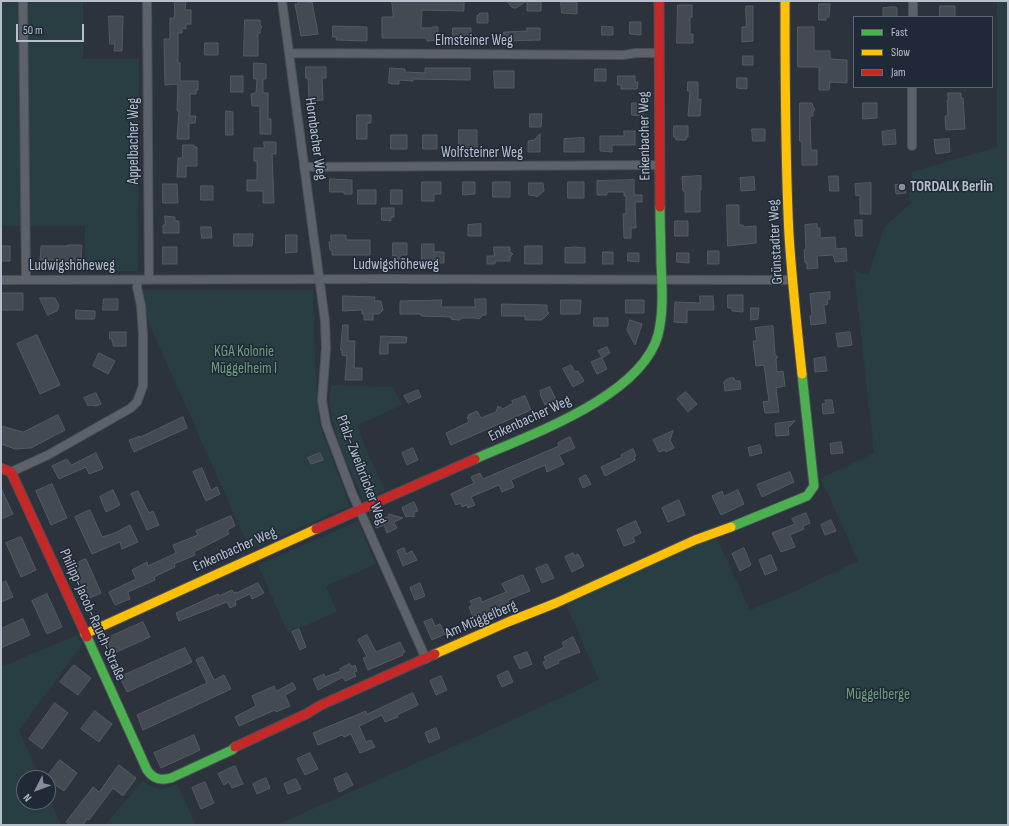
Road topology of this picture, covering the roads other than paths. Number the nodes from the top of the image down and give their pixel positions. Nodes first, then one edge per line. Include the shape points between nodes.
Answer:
1 (23, 1) edge
2 (147, 1) edge
3 (282, 1) edge
4 (659, 1) edge
5 (785, 1) edge
6 (913, 1) edge
7 (913, 16) edge
8 (659, 53) junction
9 (289, 54) junction
10 (912, 88) edge
11 (912, 146) dead end
12 (659, 165) junction
13 (304, 167) junction
14 (1, 280) edge
15 (26, 280) junction
16 (138, 280) junction
17 (148, 280) junction
18 (319, 280) junction
19 (662, 280) junction
20 (792, 280) junction
21 (1, 468) edge
22 (11, 472) junction
23 (814, 481) joint
24 (360, 510) junction
25 (85, 634) junction
26 (426, 659) junction
27 (154, 778) joint

1 - 15 street
2 - 17 street, Appelbacher Weg
3 - 9 street, Hornbacher Weg
4 - 8 street, Enkenbacher Weg
5 - 20 street, Grünstadter Weg via 785,149
6 - 7 street
8 - 9 street, Elmsteiner Weg
8 - 12 street, Enkenbacher Weg
9 - 13 street, Hornbacher Weg
10 - 11 street
12 - 13 street, Wolfsteiner Weg
12 - 19 street, Enkenbacher Weg
13 - 18 street, Hornbacher Weg
14 - 15 street, Ludwigshöheweg
15 - 16 street, Ludwigshöheweg
16 - 17 street, Ludwigshöheweg
16 - 22 street via 143,348 142,386 137,402 70,443
17 - 18 street, Ludwigshöheweg
18 - 19 street, Ludwigshöheweg
18 - 24 street, Pfalz-Zweibrücker Weg via 326,334 323,411
19 - 20 street, Ludwigshöheweg
19 - 24 street, Enkenbacher Weg via 659,331 651,353 640,367 609,394 562,421
20 - 23 street, Grünstadter Weg
21 - 22 street
22 - 25 street, Philipp-Jacob-Rauch-Straße
23 - 26 street, Am Müggelberg via 814,486 807,496 695,540
24 - 25 street, Enkenbacher Weg
24 - 26 street, Pfalz-Zweibrücker Weg
25 - 27 street, Philipp-Jacob-Rauch-Straße via 147,770
26 - 27 street, Am Müggelberg via 321,705 171,778

